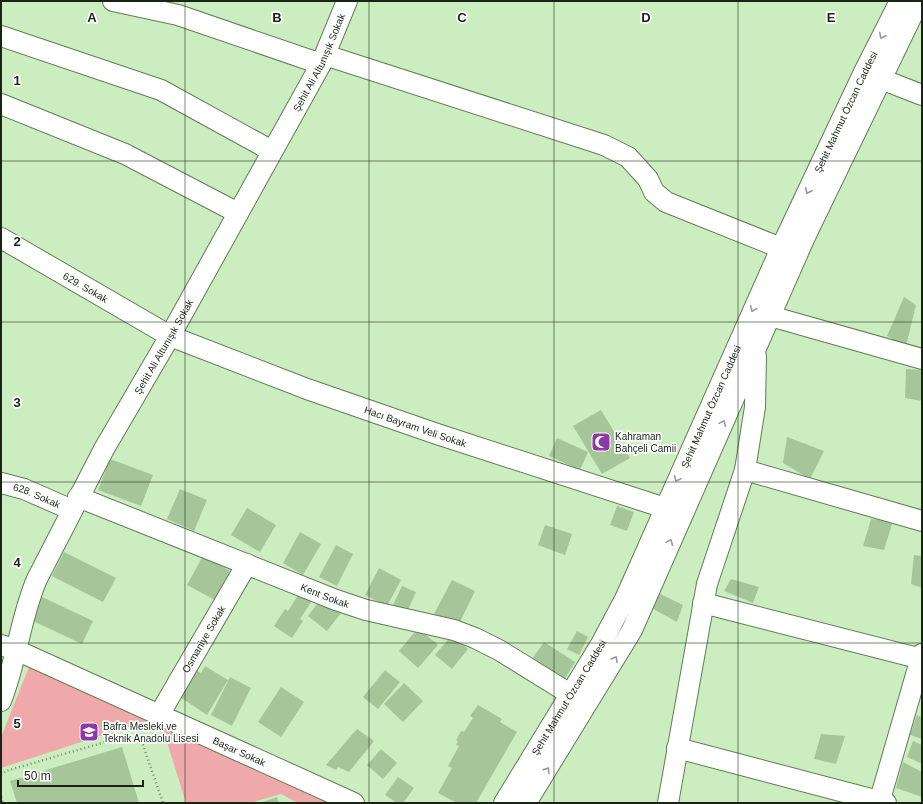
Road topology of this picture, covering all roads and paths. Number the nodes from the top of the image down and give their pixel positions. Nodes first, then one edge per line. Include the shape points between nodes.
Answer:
1 (113, 1) edge
2 (347, 1) edge
3 (913, 8) edge
4 (1, 36) edge
5 (323, 59) junction
6 (881, 79) junction
7 (922, 95) edge
8 (1, 104) edge
9 (272, 152) junction
10 (238, 213) junction
11 (1, 238) edge
12 (781, 248) junction
13 (770, 316) junction
14 (170, 336) junction
15 (755, 349) junction
16 (922, 359) edge
17 (745, 470) junction
18 (1, 483) edge
19 (75, 503) junction
20 (665, 508) junction
21 (922, 522) edge
22 (247, 564) junction
23 (703, 603) junction
24 (9, 647) edge
25 (922, 657) edge
26 (570, 694) junction
27 (1, 701) edge
28 (159, 715) junction
29 (678, 748) junction
30 (1, 775) edge
31 (1, 797) edge
32 (881, 802) edge
33 (3, 803) edge
34 (163, 803) edge
35 (354, 803) edge
36 (504, 803) edge
37 (526, 803) edge
38 (668, 803) edge

1 - 5 street via 178,14
2 - 5 street, Şehit Ali Altunışık Sokak
3 - 6 street, Şehit Mahmut Özcan Caddesi
3 -> 12 street, Şehit Mahmut Özcan Caddesi via 864,72
4 - 9 street via 161,90
5 - 9 street, Şehit Ali Altunışık Sokak
5 - 12 street via 604,145 628,157 648,179 654,192 666,202
6 - 7 street
6 - 13 street, Şehit Mahmut Özcan Caddesi
8 - 10 street via 125,154
9 - 10 street, Şehit Ali Altunışık Sokak
10 - 14 street, Şehit Ali Altunışık Sokak
11 - 14 street, 629. Sokak
12 -> 20 street, Şehit Mahmut Özcan Caddesi
13 - 15 street, Şehit Mahmut Özcan Caddesi
13 - 16 street
14 - 19 street, Şehit Ali Altunışık Sokak
14 - 20 street, Hacı Bayram Veli Sokak via 307,389
15 - 17 street via 755,407
37 -> 15 street, Şehit Mahmut Özcan Caddesi via 632,630
17 - 21 street
17 - 23 street
18 - 19 street, 628. Sokak
19 - 22 street, Kent Sokak
19 - 24 street, Şehit Ali Altunışık Sokak via 27,601
20 - 26 street, Şehit Mahmut Özcan Caddesi via 618,611
22 - 26 street, Kent Sokak via 366,610 454,630 475,638
22 - 28 street, Osmaniye Sokak
23 - 25 street
23 - 29 street
24 - 27 street, Şehit Ali Altunışık Sokak
24 - 28 street, Başar Sokak
25 - 32 street
26 - 36 street, Şehit Mahmut Özcan Caddesi
28 - 35 street, Başar Sokak
29 - 32 street
29 - 38 street
30 - 34 path via 6,771 129,735 139,739 143,745
31 - 33 path

